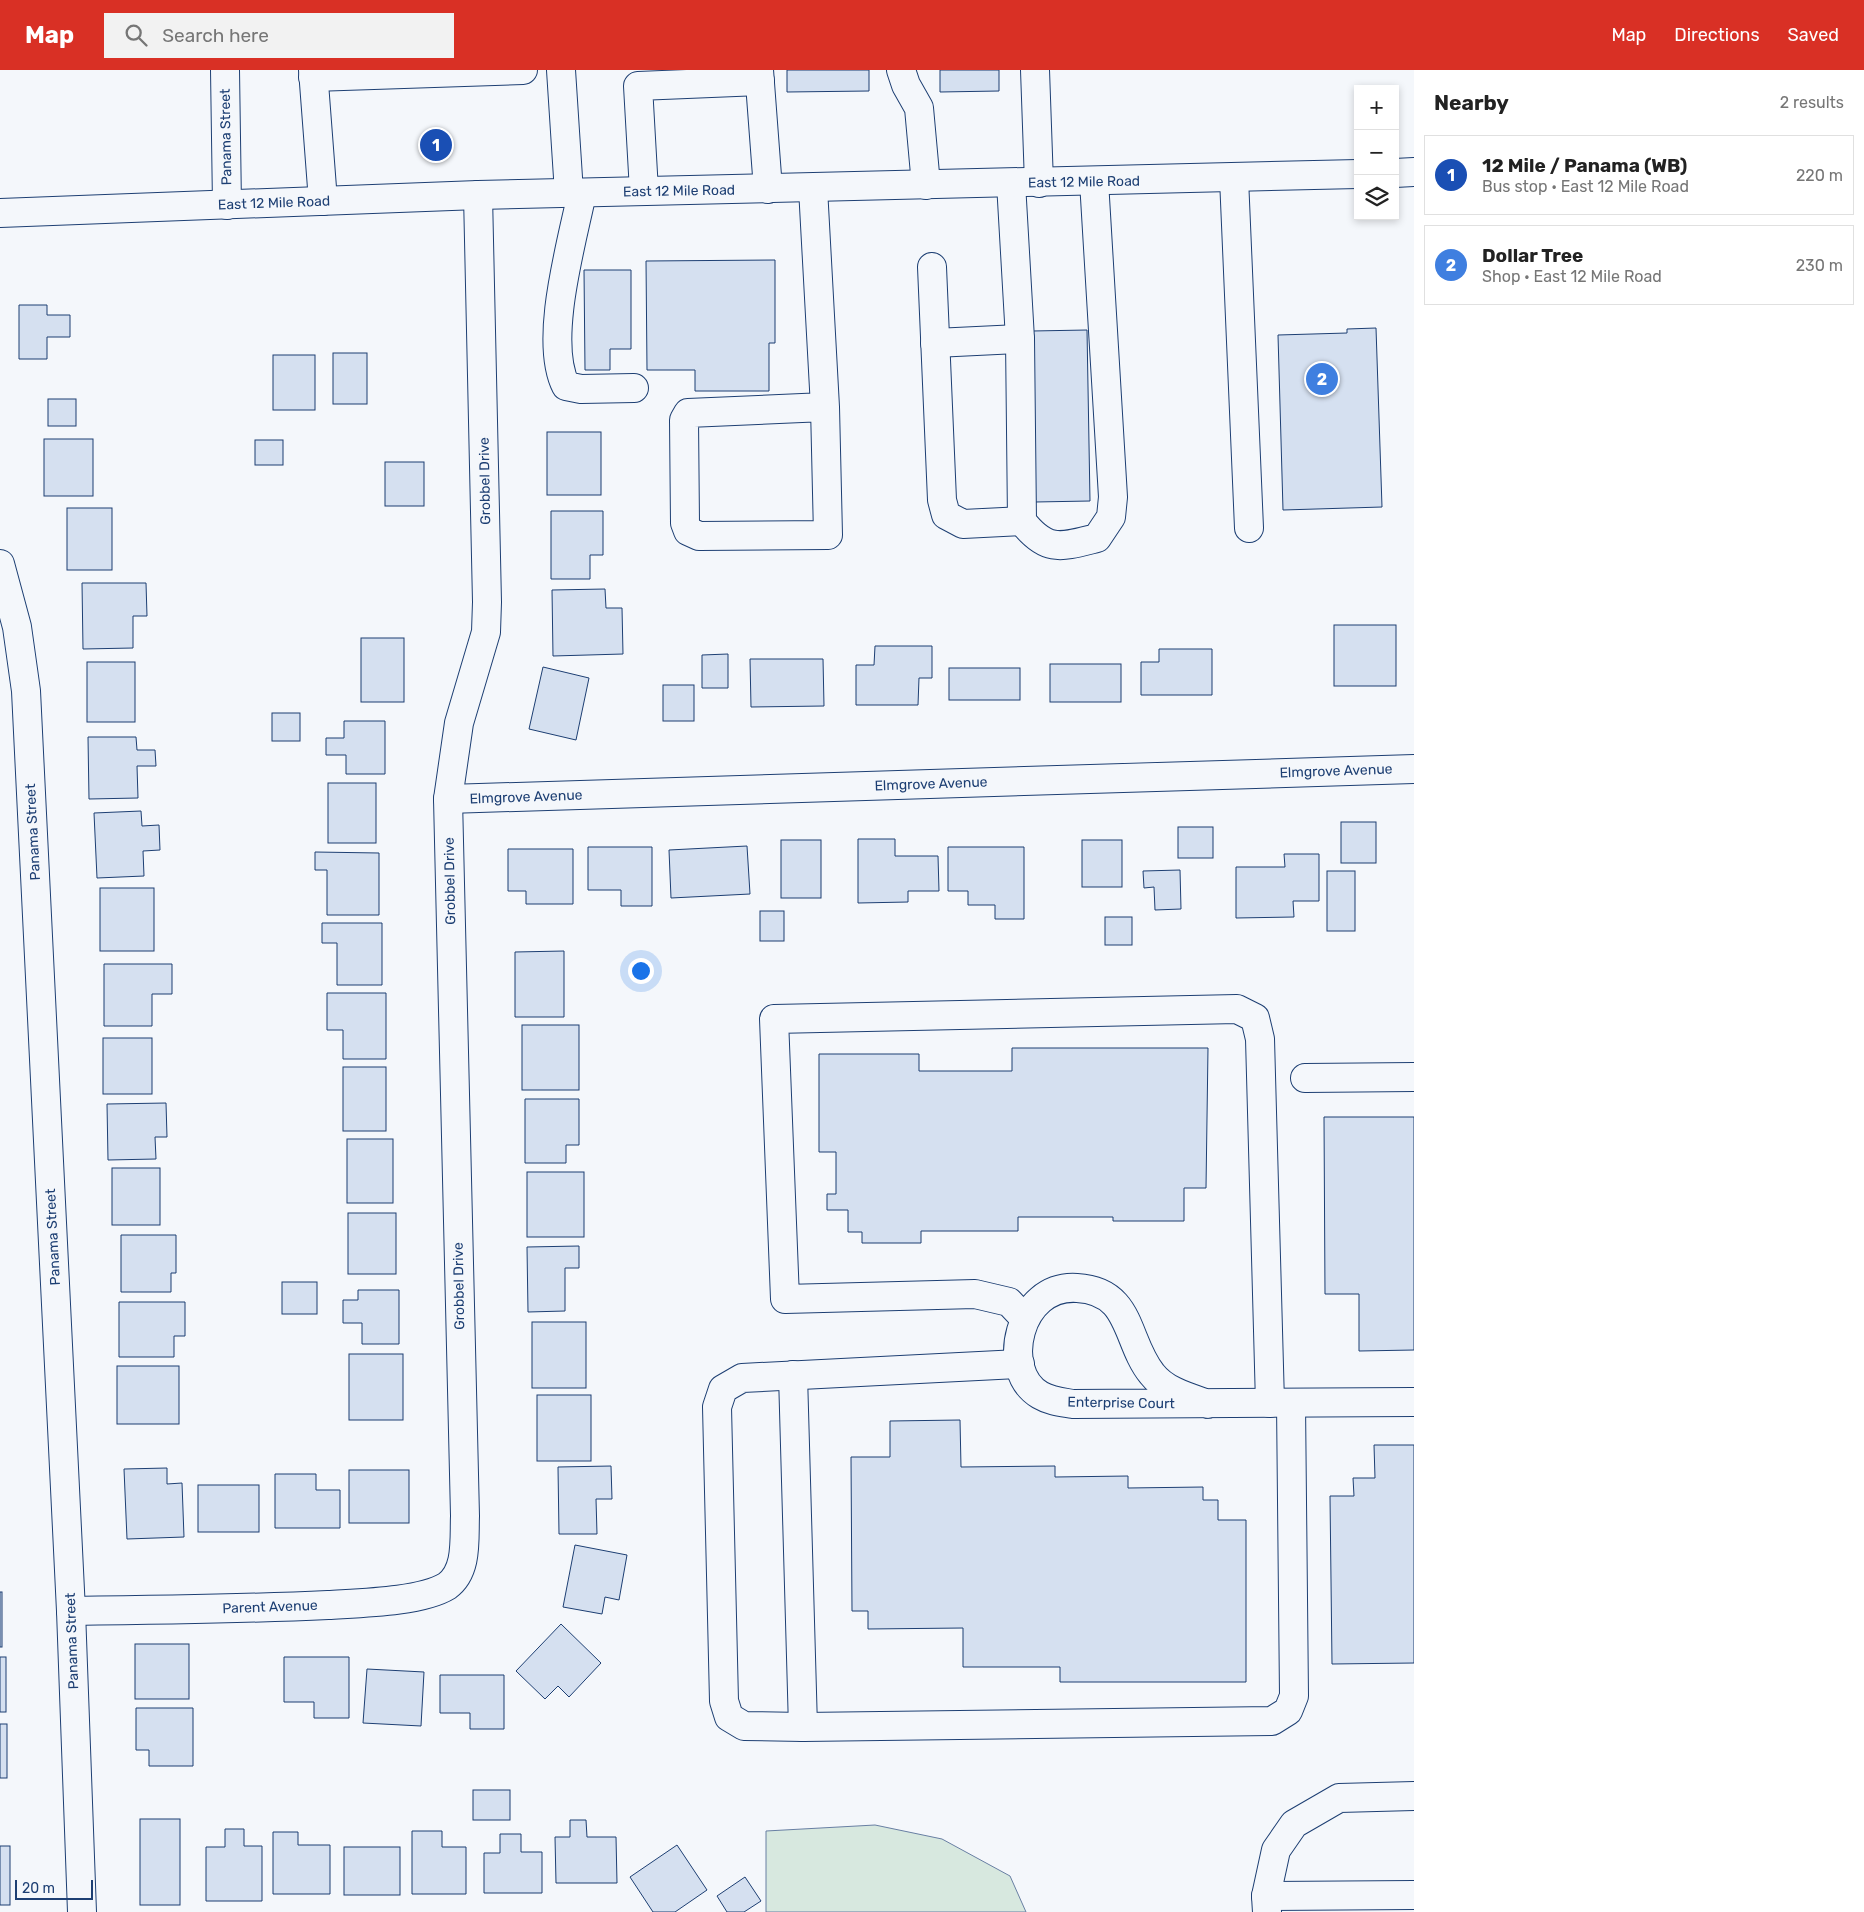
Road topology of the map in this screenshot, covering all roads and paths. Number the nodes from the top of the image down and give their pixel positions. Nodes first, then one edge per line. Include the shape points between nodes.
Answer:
1 (225, 70) edge
2 (523, 70) edge
3 (561, 70) edge
4 (901, 70) edge
5 (1035, 70) edge
6 (313, 73) edge
7 (760, 75) edge
8 (631, 78) edge
9 (1414, 172) edge
10 (1399, 173) edge
11 (1354, 174) edge
12 (1234, 178) junction
13 (1094, 181) junction
14 (1011, 183) junction
15 (1039, 183) junction
16 (926, 185) junction
17 (813, 188) junction
18 (768, 189) junction
19 (644, 191) junction
20 (576, 193) junction
21 (478, 195) junction
22 (323, 201) junction
23 (227, 205) junction
24 (0, 213) edge
25 (932, 267) dead end
26 (1020, 339) junction
27 (936, 343) junction
28 (634, 388) dead end
29 (825, 407) junction
30 (1022, 520) junction
31 (1249, 528) dead end
32 (0, 564) edge
33 (1414, 769) edge
34 (448, 799) junction
35 (1414, 1077) edge
36 (1305, 1078) dead end
37 (1025, 1319) junction
38 (1020, 1364) junction
39 (793, 1375) junction
40 (1414, 1402) edge
41 (1280, 1403) junction
42 (1208, 1404) junction
43 (460, 1572) joint
44 (71, 1611) junction
45 (803, 1728) junction
46 (1414, 1796) edge
47 (1414, 1895) edge
48 (1266, 1904) edge
49 (82, 1912) edge

1 - 23 street, Panama Street
2 - 6 street
3 - 20 street
4 - 16 street via 919,108
5 - 15 street
6 - 22 street
7 - 8 street
7 - 18 street
8 - 19 street
9 - 10 street
11 - 12 street, East 12 Mile Road
12 - 13 street, East 12 Mile Road
12 - 31 street
13 - 15 street, East 12 Mile Road
13 - 30 street via 1113,497 1111,518 1097,538 1063,547 1036,538
14 - 15 street, East 12 Mile Road
14 - 16 street, East 12 Mile Road
14 - 26 street
16 - 17 street, East 12 Mile Road
17 - 18 street, East 12 Mile Road
17 - 29 street
18 - 19 street, East 12 Mile Road
19 - 20 street, East 12 Mile Road
20 - 21 street, East 12 Mile Road
20 - 28 street via 558,320 560,374 566,386 581,389
21 - 22 street, East 12 Mile Road
21 - 34 street, Grobbel Drive via 488,602 486,632 459,723
22 - 23 street, East 12 Mile Road
23 - 24 street, East 12 Mile Road
25 - 27 street
26 - 27 street
26 - 30 street
27 - 30 street via 942,500 946,515 963,524
29 - 29 street via 828,535 699,536 688,531 685,523 684,420 688,413
32 - 44 street, Panama Street via 17,628 26,691
33 - 34 street, Elmgrove Avenue
34 - 43 street, Grobbel Drive via 465,1516
35 - 36 street
37 - 38 street, Enterprise Court via 1019,1341
37 - 41 street via 1008,1302 974,1294 786,1299 774,1018 1237,1010 1255,1018 1260,1039
37 - 42 street, Enterprise Court via 1034,1304 1056,1290 1077,1288 1107,1296 1125,1317 1151,1373 1160,1383
38 - 39 street
38 - 42 street, Enterprise Court via 1030,1386 1053,1400 1073,1404
39 - 45 street
39 - 45 street via 742,1378 723,1389 717,1407 724,1701 729,1717 744,1726
40 - 41 street, Enterprise Court
41 - 42 street, Enterprise Court
41 - 45 street via 1294,1696 1288,1711 1272,1721
43 - 44 street, Parent Avenue via 447,1586 431,1592 354,1604
44 - 49 street, Panama Street
46 - 48 street via 1339,1798 1294,1824 1276,1850
47 - 48 street

